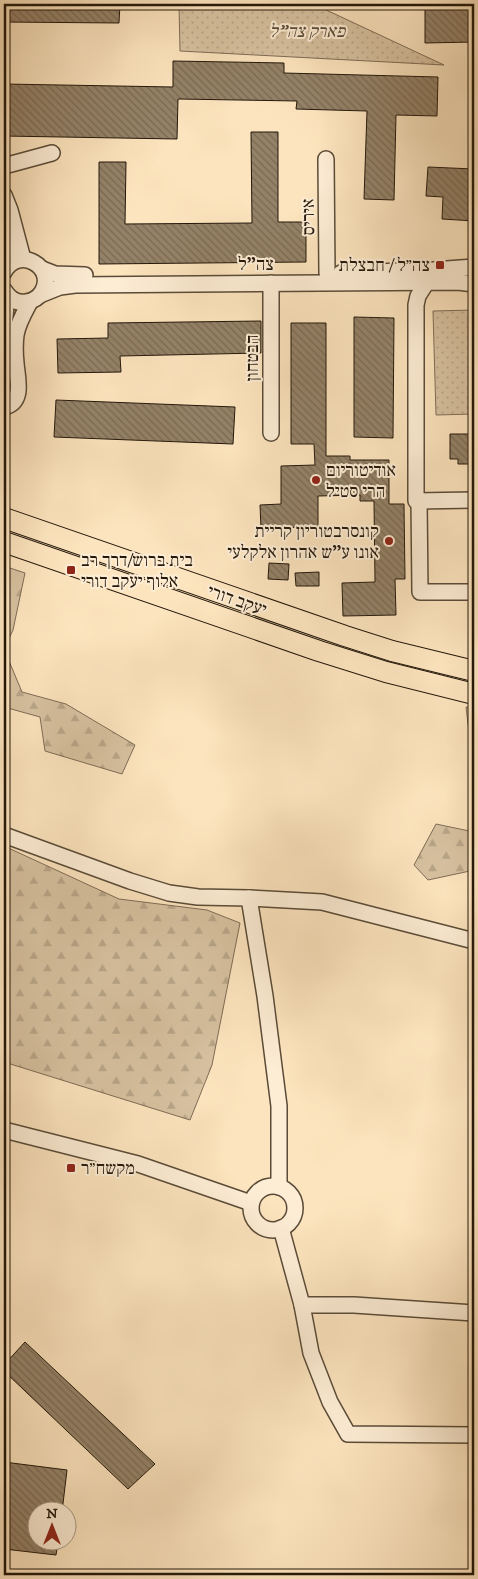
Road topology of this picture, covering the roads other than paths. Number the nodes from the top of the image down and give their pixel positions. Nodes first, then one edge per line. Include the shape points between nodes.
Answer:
1 (52, 153) dead end
2 (326, 159) dead end
3 (4, 166) edge
4 (4, 195) edge
5 (4, 238) edge
6 (12, 265) edge
7 (474, 267) edge
8 (42, 269) junction
9 (327, 273) junction
10 (427, 282) junction
11 (271, 283) junction
12 (400, 283) junction
13 (474, 284) edge
14 (5, 293) edge
15 (35, 299) junction
16 (416, 305) junction
17 (4, 327) edge
18 (4, 406) edge
19 (271, 432) dead end
20 (474, 500) edge
21 (418, 501) junction
22 (4, 518) edge
23 (4, 542) edge
24 (474, 592) edge
25 (474, 671) edge
26 (474, 694) edge
27 (4, 835) edge
28 (249, 898) junction
29 (474, 941) edge
30 (4, 1130) edge
31 (280, 1187) junction
32 (251, 1203) junction
33 (281, 1228) junction
34 (302, 1305) junction
35 (474, 1313) edge
36 (474, 1435) edge

1 - 3 street
2 - 9 street, איריס
4 - 6 street via 10,210
5 - 6 street
6 - 8 street, צה"ל via 31,260
7 - 9 street, צה"ל
8 - 9 street, צה"ל via 66,276
8 - 15 street via 44,290
10 - 12 street, צה"ל
10 - 13 street, צה"ל
10 - 16 street
11 - 12 street, צה"ל
11 - 15 street, צה"ל via 74,285 60,287
11 - 19 street, הבטחון
12 - 16 street via 408,288
14 - 15 street via 18,302
14 - 17 street
15 - 18 street via 19,322 16,336 19,391 12,403
16 - 21 street
20 - 21 street
21 - 24 street via 420,592
22 - 25 main road, יעקב דורי via 345,636
23 - 26 main road, יעקב דורי via 319,651 402,677
27 - 28 street via 169,893
28 - 29 street via 322,902
28 - 31 street via 279,1106
30 - 32 street via 138,1164
31 - 32 street via 258,1191
31 - 33 street via 291,1196 295,1210 288,1224
32 - 33 street via 250,1210 256,1223 269,1230
33 - 34 street
34 - 35 street
34 - 36 street via 311,1353 330,1402 348,1434

